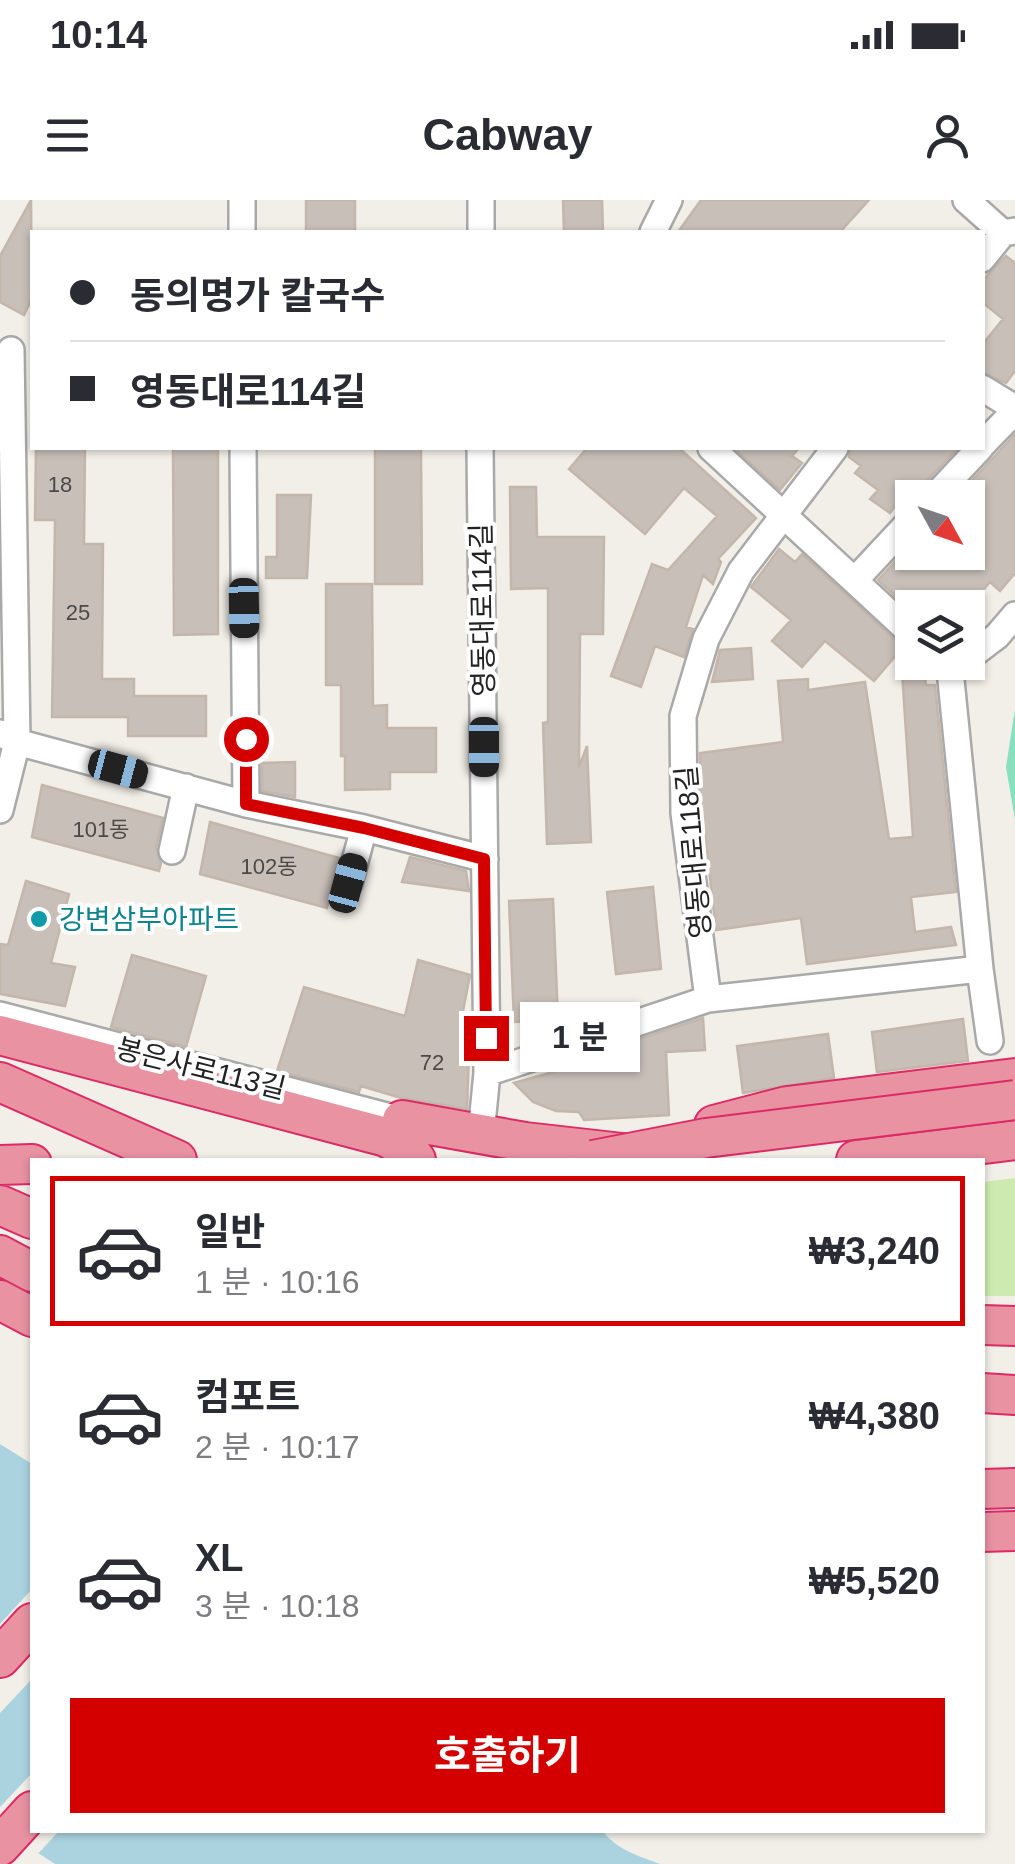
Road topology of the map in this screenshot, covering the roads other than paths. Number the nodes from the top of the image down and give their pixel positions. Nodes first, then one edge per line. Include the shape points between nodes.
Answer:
1 (242, 200) edge
2 (481, 200) edge
3 (669, 200) edge
4 (966, 200) edge
5 (242, 230) edge
6 (480, 230) edge
7 (654, 230) edge
8 (1009, 232) edge
9 (985, 256) edge
10 (14, 348) edge
11 (985, 390) edge
12 (1015, 409) edge
13 (985, 443) edge
14 (242, 450) edge
15 (480, 450) edge
16 (712, 450) edge
17 (833, 450) edge
18 (978, 450) edge
19 (950, 480) edge
20 (782, 516) junction
21 (895, 537) edge
22 (855, 580) junction
23 (1015, 615) edge
24 (895, 618) edge
25 (985, 644) edge
26 (956, 680) edge
27 (9, 738) edge
28 (186, 787) junction
29 (246, 804) junction
30 (0, 810) edge
31 (364, 828) junction
32 (172, 851) dead end
33 (484, 859) junction
34 (348, 883) dead end
35 (980, 969) junction
36 (708, 999) junction
37 (0, 1016) edge
38 (0, 1035) edge
39 (990, 1041) dead end
40 (487, 1073) junction
41 (1015, 1078) edge
42 (0, 1082) edge
43 (1015, 1100) edge
44 (402, 1120) joint
45 (481, 1134) junction
46 (1015, 1140) edge
47 (604, 1156) edge
48 (172, 1158) edge
49 (415, 1158) edge
50 (636, 1158) edge
51 (872, 1158) edge
52 (0, 1204) edge
53 (30, 1218) edge
54 (0, 1256) edge
55 (30, 1271) edge
56 (0, 1300) edge
57 (30, 1316) edge
58 (985, 1325) edge
59 (1015, 1326) edge
60 (985, 1393) edge
61 (1015, 1395) edge
62 (1015, 1488) edge
63 (985, 1489) edge
64 (1015, 1531) edge
65 (985, 1532) edge
66 (30, 1625) edge
67 (0, 1658) edge
68 (30, 1813) edge
69 (0, 1846) edge

1 - 5 street
2 - 6 street
3 - 7 street
4 - 8 street
8 - 9 street
10 - 27 street
11 - 12 street
12 - 13 street
14 - 29 street
15 - 33 street, 영동대로114길
16 - 20 street
17 - 20 street, 영동대로118길
18 - 19 street
20 - 22 street
20 - 36 street, 영동대로118길 via 741,571 706,639 683,716 684,813
21 - 22 street
22 - 24 street
23 - 25 street
26 - 35 street
27 - 28 street
27 - 30 street
28 - 29 street
28 - 32 street
29 - 31 street
31 - 33 street
31 - 34 street
33 - 40 street, 영동대로114길
35 - 36 street
35 - 39 street
36 - 40 street
37 - 44 street, 봉은사로113길
38 - 49 highway via 386,1137
40 - 45 street, 영동대로114길
41 - 47 highway via 788,1106
42 - 48 highway
43 - 47 highway, bridge
44 - 45 highway
45 - 47 highway
46 - 51 highway
47 - 50 highway
52 - 53 highway
54 - 55 highway
56 - 57 highway
58 - 59 highway
60 - 61 highway
62 - 63 highway
64 - 65 highway
66 - 67 highway
68 - 69 highway

